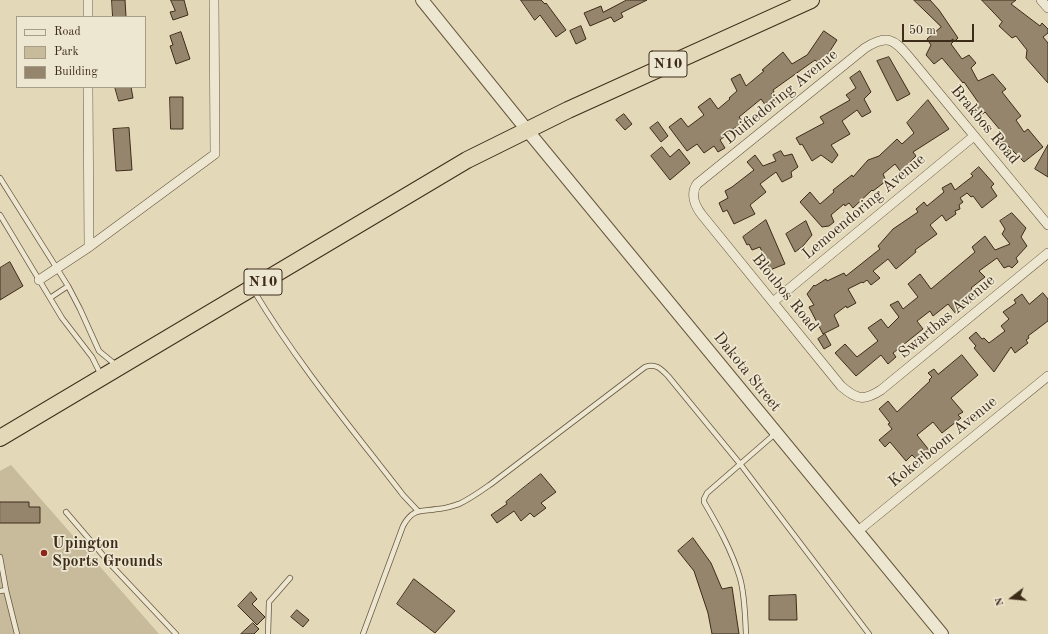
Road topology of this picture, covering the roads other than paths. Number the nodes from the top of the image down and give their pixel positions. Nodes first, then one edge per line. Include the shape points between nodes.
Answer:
1 (88, 0) edge
2 (214, 0) edge
3 (422, 0) edge
4 (811, 0) edge
5 (1041, 0) edge
6 (1048, 8) edge
7 (88, 16) edge
8 (899, 46) joint
9 (88, 88) edge
10 (527, 130) junction
11 (974, 136) junction
12 (0, 178) edge
13 (694, 197) joint
14 (0, 216) edge
15 (1048, 225) edge
16 (88, 247) junction
17 (1048, 253) edge
18 (56, 268) junction
19 (39, 280) junction
20 (68, 286) junction
21 (252, 288) junction
22 (50, 298) junction
23 (773, 302) junction
24 (119, 367) junction
25 (102, 377) junction
26 (1046, 381) edge
27 (862, 398) joint
28 (776, 432) junction
29 (0, 438) edge
30 (741, 465) junction
31 (418, 511) junction
32 (66, 512) dead end
33 (858, 531) junction
34 (0, 557) edge
35 (290, 578) dead end
36 (6, 590) junction
37 (0, 591) edge
38 (17, 634) edge
39 (176, 634) edge
40 (268, 634) edge
41 (363, 634) edge
42 (746, 634) edge
43 (869, 634) edge
44 (942, 634) edge

1 - 7 street
2 - 16 street via 215,154
3 - 10 street, Dakota Street
4 - 10 highway, N10
5 - 6 street
8 - 11 street, Brakbos Road
8 - 13 street, Duifiedoring Avenue via 888,39 875,42 866,48 697,184 693,191
9 - 16 street
10 - 21 highway, N10 via 468,160
10 - 28 street, Dakota Street
11 - 15 street, Brakbos Road
11 - 23 street, Lemoendoring Avenue
12 - 18 lane
13 - 23 street, Bloubos Road via 702,215
14 - 19 lane
16 - 18 street
17 - 27 street, Swartbas Avenue via 882,390
18 - 19 street
18 - 20 lane
19 - 22 lane
20 - 22 lane
20 - 24 lane via 99,350
21 - 24 highway, N10
21 - 31 lane via 271,321 295,354
22 - 25 lane via 92,357
23 - 27 street, Bloubos Road via 841,386 848,393
24 - 25 highway, N10
25 - 29 highway, N10
26 - 33 street, Kokerboom Avenue
28 - 30 lane
28 - 33 street, Dakota Street
30 - 31 lane via 668,376 658,367 649,366 473,496 458,504
30 - 42 lane via 707,493 703,500 728,547 740,579
30 - 43 lane
31 - 41 lane via 411,514 403,526
32 - 39 lane
33 - 44 street, Dakota Street
34 - 36 lane
35 - 40 lane via 269,602
36 - 37 lane
36 - 38 lane

